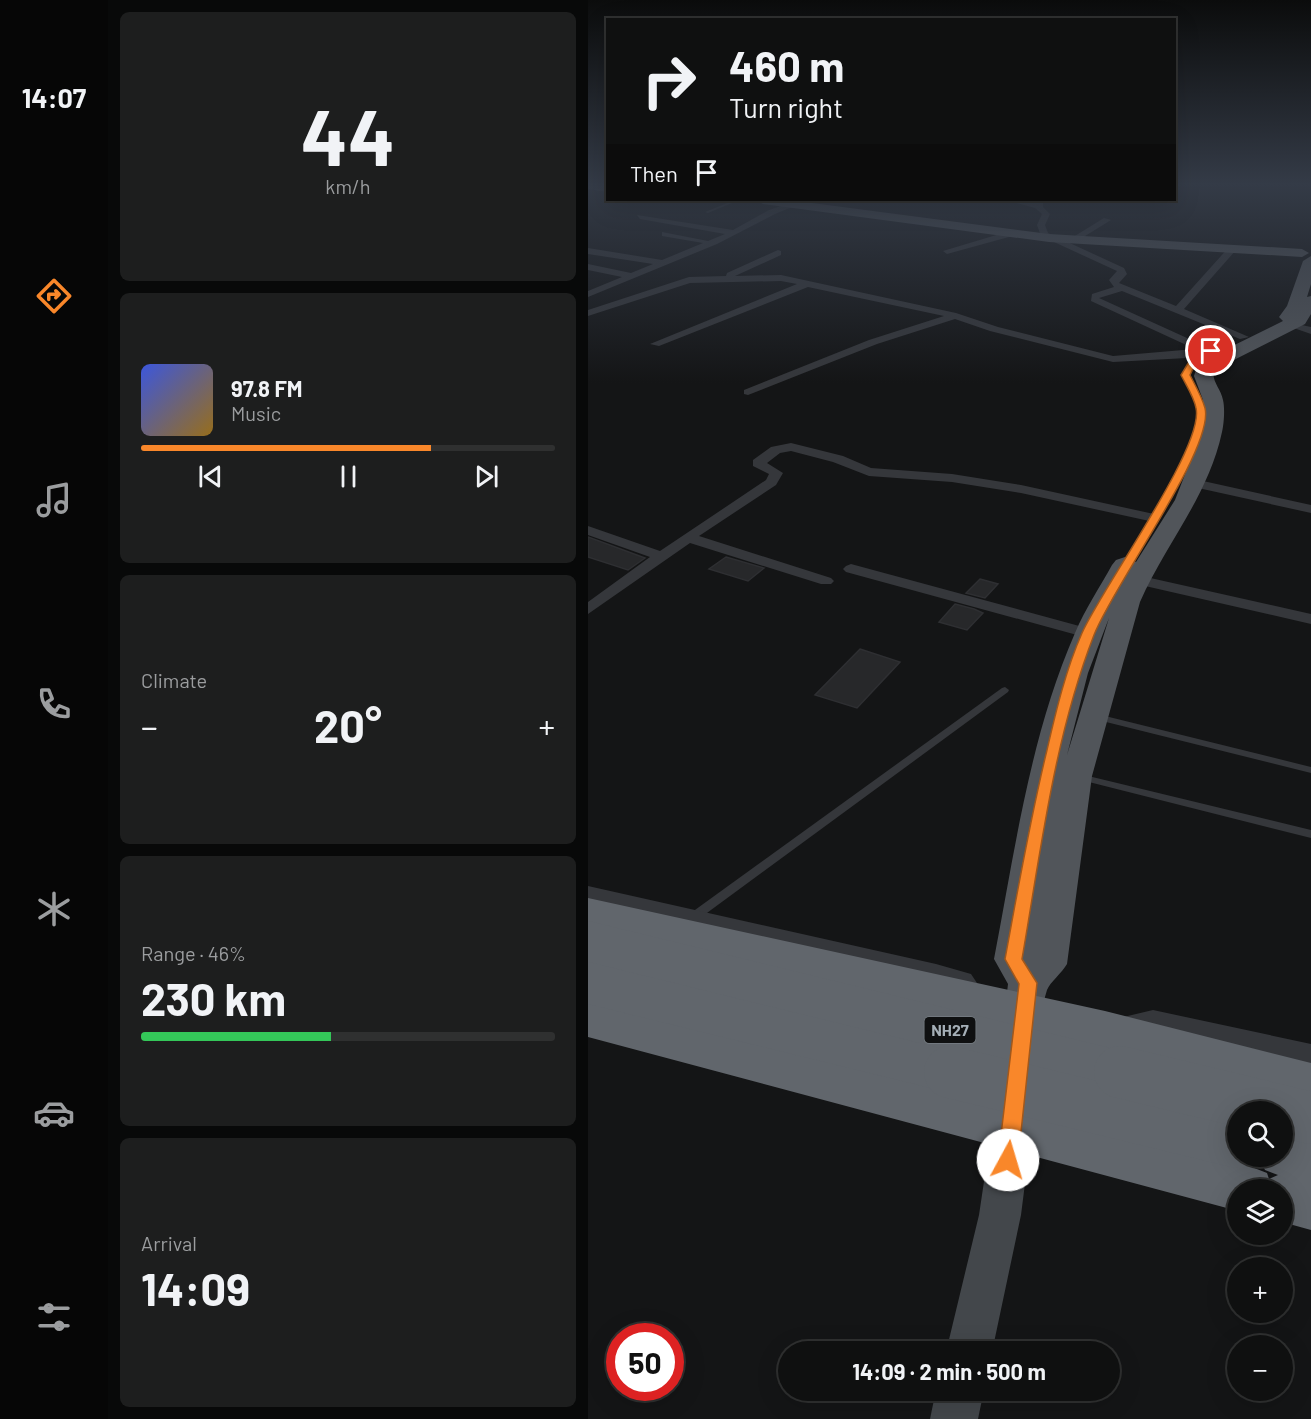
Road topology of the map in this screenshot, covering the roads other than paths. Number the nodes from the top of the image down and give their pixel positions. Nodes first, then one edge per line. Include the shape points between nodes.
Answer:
1 (695, 250) edge
2 (1076, 250) edge
3 (1231, 250) edge
4 (1257, 250) edge
5 (588, 251) edge
6 (778, 253) dead end
7 (1309, 255) edge
8 (664, 264) junction
9 (588, 267) edge
10 (633, 276) junction
11 (725, 278) junction
12 (806, 284) junction
13 (610, 286) junction
14 (1121, 288) junction
15 (643, 293) junction
16 (588, 294) edge
17 (1311, 301) edge
18 (1179, 309) junction
19 (588, 313) edge
20 (956, 316) junction
21 (1301, 328) edge
22 (1244, 337) junction
23 (656, 344) dead end
24 (748, 392) dead end
25 (1194, 483) junction
26 (1311, 509) edge
27 (1154, 518) junction
28 (588, 530) edge
29 (687, 537) junction
30 (661, 556) junction
31 (851, 569) dead end
32 (1137, 580) junction
33 (826, 581) dead end
34 (588, 609) edge
35 (1311, 620) edge
36 (1088, 633) junction
37 (1005, 690) dead end
38 (1092, 716) junction
39 (1311, 770) edge
40 (1076, 776) junction
41 (1311, 834) edge
42 (588, 894) edge
43 (588, 913) edge
44 (692, 918) junction
45 (588, 942) edge
46 (588, 982) edge
47 (1012, 1001) junction
48 (588, 1019) edge
49 (1105, 1030) junction
50 (1311, 1055) edge
51 (1311, 1083) edge
52 (1311, 1118) edge
53 (1012, 1128) junction
54 (1227, 1139) edge
55 (1293, 1157) edge
56 (1311, 1161) edge
57 (1227, 1184) edge
58 (1293, 1201) edge
59 (1311, 1206) edge
60 (971, 1341) edge
61 (958, 1401) edge
62 (954, 1419) edge

1 - 8 street
2 - 14 street via 1121,270 1114,282
3 - 18 street
4 - 7 main road
5 - 8 street
6 - 11 street
7 - 22 main road via 1290,315
8 - 10 street
9 - 10 street
10 - 13 street
11 - 12 street via 781,278
11 - 15 street via 689,280
12 - 20 street
12 - 23 street
13 - 15 street
13 - 16 street
14 - 18 street
14 - 20 street via 1094,299 1205,350 1187,355 1113,359
15 - 19 street
17 - 21 main road via 1299,320
18 - 22 street
20 - 24 street via 873,342
21 - 25 main road via 1205,367 1203,376 1213,400 1212,431
22 - 27 main road via 1206,354 1187,368 1202,418 1178,480
25 - 26 street
25 - 32 main road
27 - 29 street via 1021,489 952,478 869,472 838,459 787,447 758,464 776,473 776,478
27 - 36 main road
28 - 30 street
29 - 30 street
29 - 33 street
30 - 34 street
31 - 36 street
32 - 35 street
32 - 38 main road
36 - 47 main road via 1063,710 1046,782 1014,959
37 - 44 lane
38 - 39 lane
38 - 40 main road
40 - 41 lane
40 - 47 main road via 1048,964
42 - 44 street
43 - 47 highway
44 - 47 street via 936,973
45 - 52 highway, NH27, bridge
46 - 54 highway, NH27, bridge
47 - 49 highway
47 - 53 main road
48 - 53 highway
49 - 50 street via 1153,1020
49 - 51 highway
53 - 57 highway
53 - 60 main road via 1000,1215
55 - 56 highway
58 - 59 highway
61 - 62 main road

